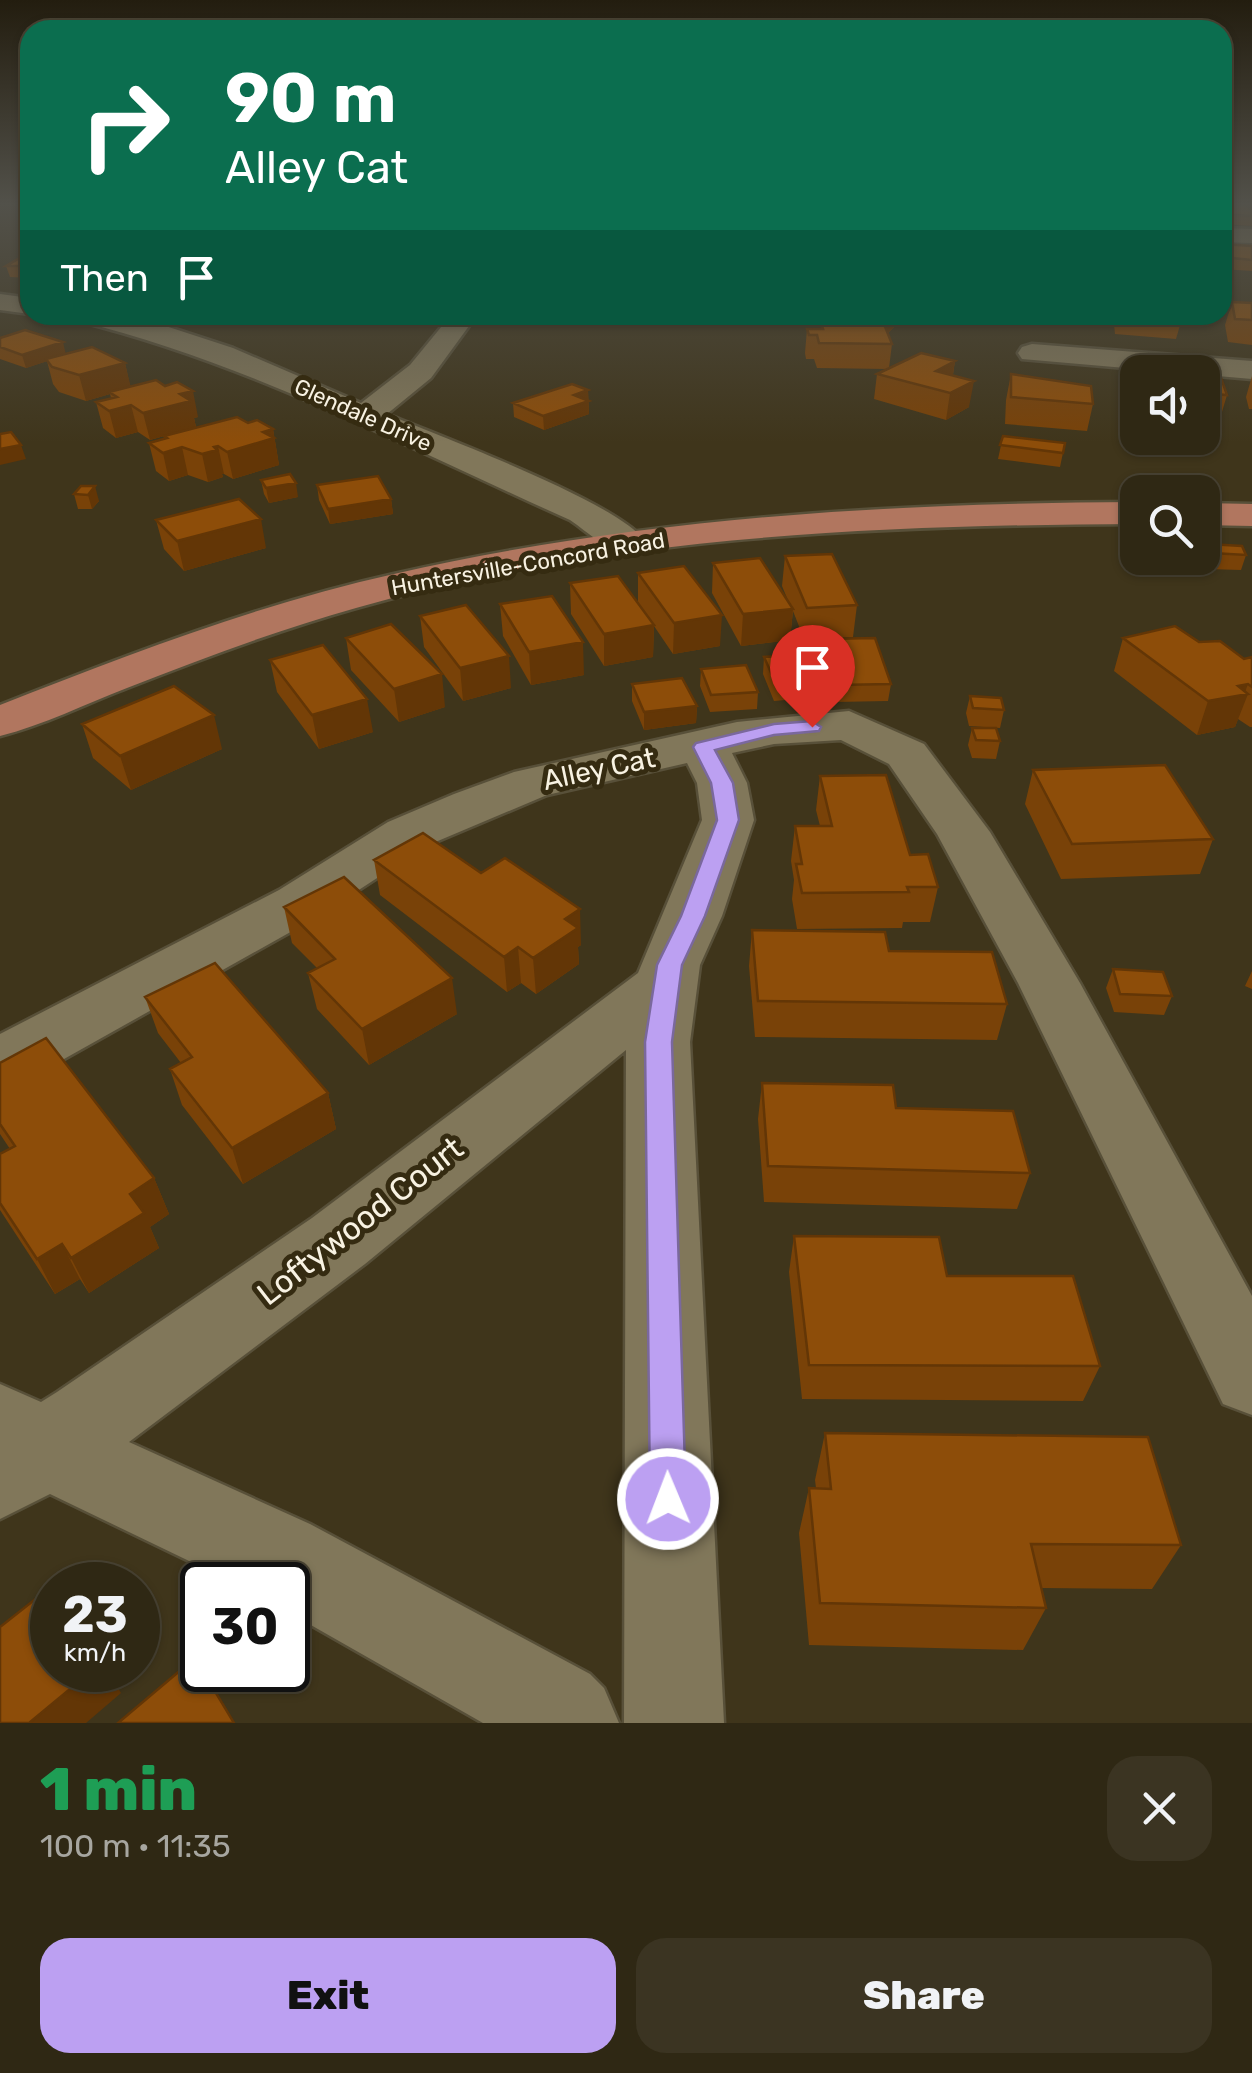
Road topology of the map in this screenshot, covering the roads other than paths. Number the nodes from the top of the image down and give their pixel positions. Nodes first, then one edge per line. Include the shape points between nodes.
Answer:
1 (131, 325) edge
2 (457, 325) edge
3 (1032, 353) dead end
4 (1252, 370) edge
5 (364, 416) junction
6 (1120, 513) edge
7 (1220, 514) edge
8 (1252, 515) edge
9 (628, 542) junction
10 (0, 722) edge
11 (704, 747) junction
12 (664, 986) junction
13 (0, 1064) edge
14 (1252, 1376) edge
15 (16, 1450) edge
16 (569, 1723) edge
17 (674, 1723) edge

1 - 5 street, Glendale Drive via 223,354
2 - 5 street via 409,386
3 - 4 street
5 - 9 street, Glendale Drive via 583,512
6 - 9 main road, Huntersville-Concord Road via 873,520
7 - 8 main road
9 - 10 main road, Huntersville-Concord Road via 313,608
11 - 12 street via 722,783 728,820
11 - 13 street, Alley Cat via 532,783 407,834 299,903
11 - 14 street, Alley Cat via 774,730 849,725 906,754 962,832 1049,983
12 - 15 street, Loftywood Court via 258,1300
12 - 17 street via 658,1042
15 - 16 street via 278,1556 555,1709

